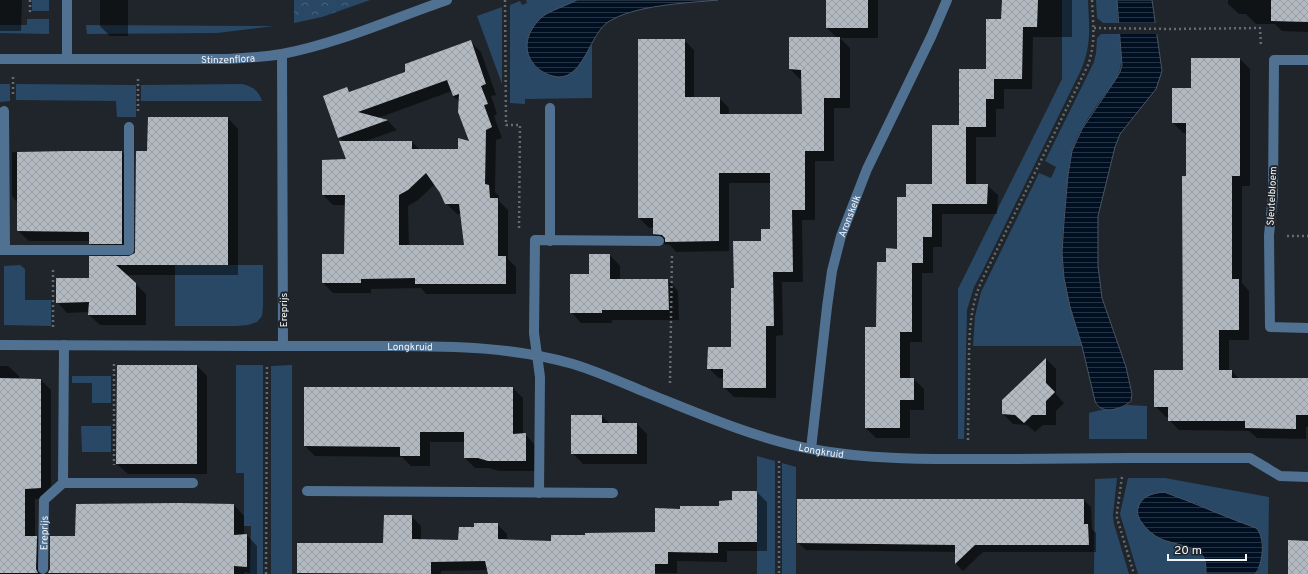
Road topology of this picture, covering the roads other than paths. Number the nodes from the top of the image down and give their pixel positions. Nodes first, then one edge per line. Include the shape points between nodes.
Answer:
1 (67, 0) edge
2 (447, 0) edge
3 (946, 0) edge
4 (282, 54) junction
5 (0, 59) edge
6 (67, 59) junction
7 (1308, 60) edge
8 (550, 108) dead end
9 (4, 111) road end
10 (129, 127) road end
11 (550, 241) junction
12 (659, 241) road end
13 (2, 250) edge
14 (1308, 328) edge
15 (0, 345) edge
16 (64, 345) junction
17 (283, 346) junction
18 (537, 356) junction
19 (811, 449) junction
20 (1308, 477) edge
21 (63, 483) junction
22 (193, 483) dead end
23 (307, 491) dead end
24 (539, 492) junction
25 (613, 493) dead end
26 (43, 569) dead end

1 - 6 street
2 - 4 street, Stinzenflora via 350,36
3 - 19 street, Aronskelk via 867,169 841,236 832,271
4 - 6 street, Stinzenflora via 228,59
4 - 17 street, Ereprijs
5 - 6 street, Stinzenflora
7 - 14 street, Sleutelbloem via 1274,60 1273,195 1269,236 1270,327
8 - 11 street
9 - 13 street
10 - 13 street via 130,250
11 - 12 street
11 - 18 street via 535,240 534,334
15 - 16 street
16 - 17 street
16 - 21 street
17 - 18 street, Longkruid via 440,346 490,349
18 - 19 street, Longkruid via 612,378 741,430
18 - 24 street via 540,377
19 - 20 street, Longkruid via 911,459 1250,458 1280,476
21 - 22 street
21 - 26 street, Ereprijs via 44,500
23 - 24 street
24 - 25 street

